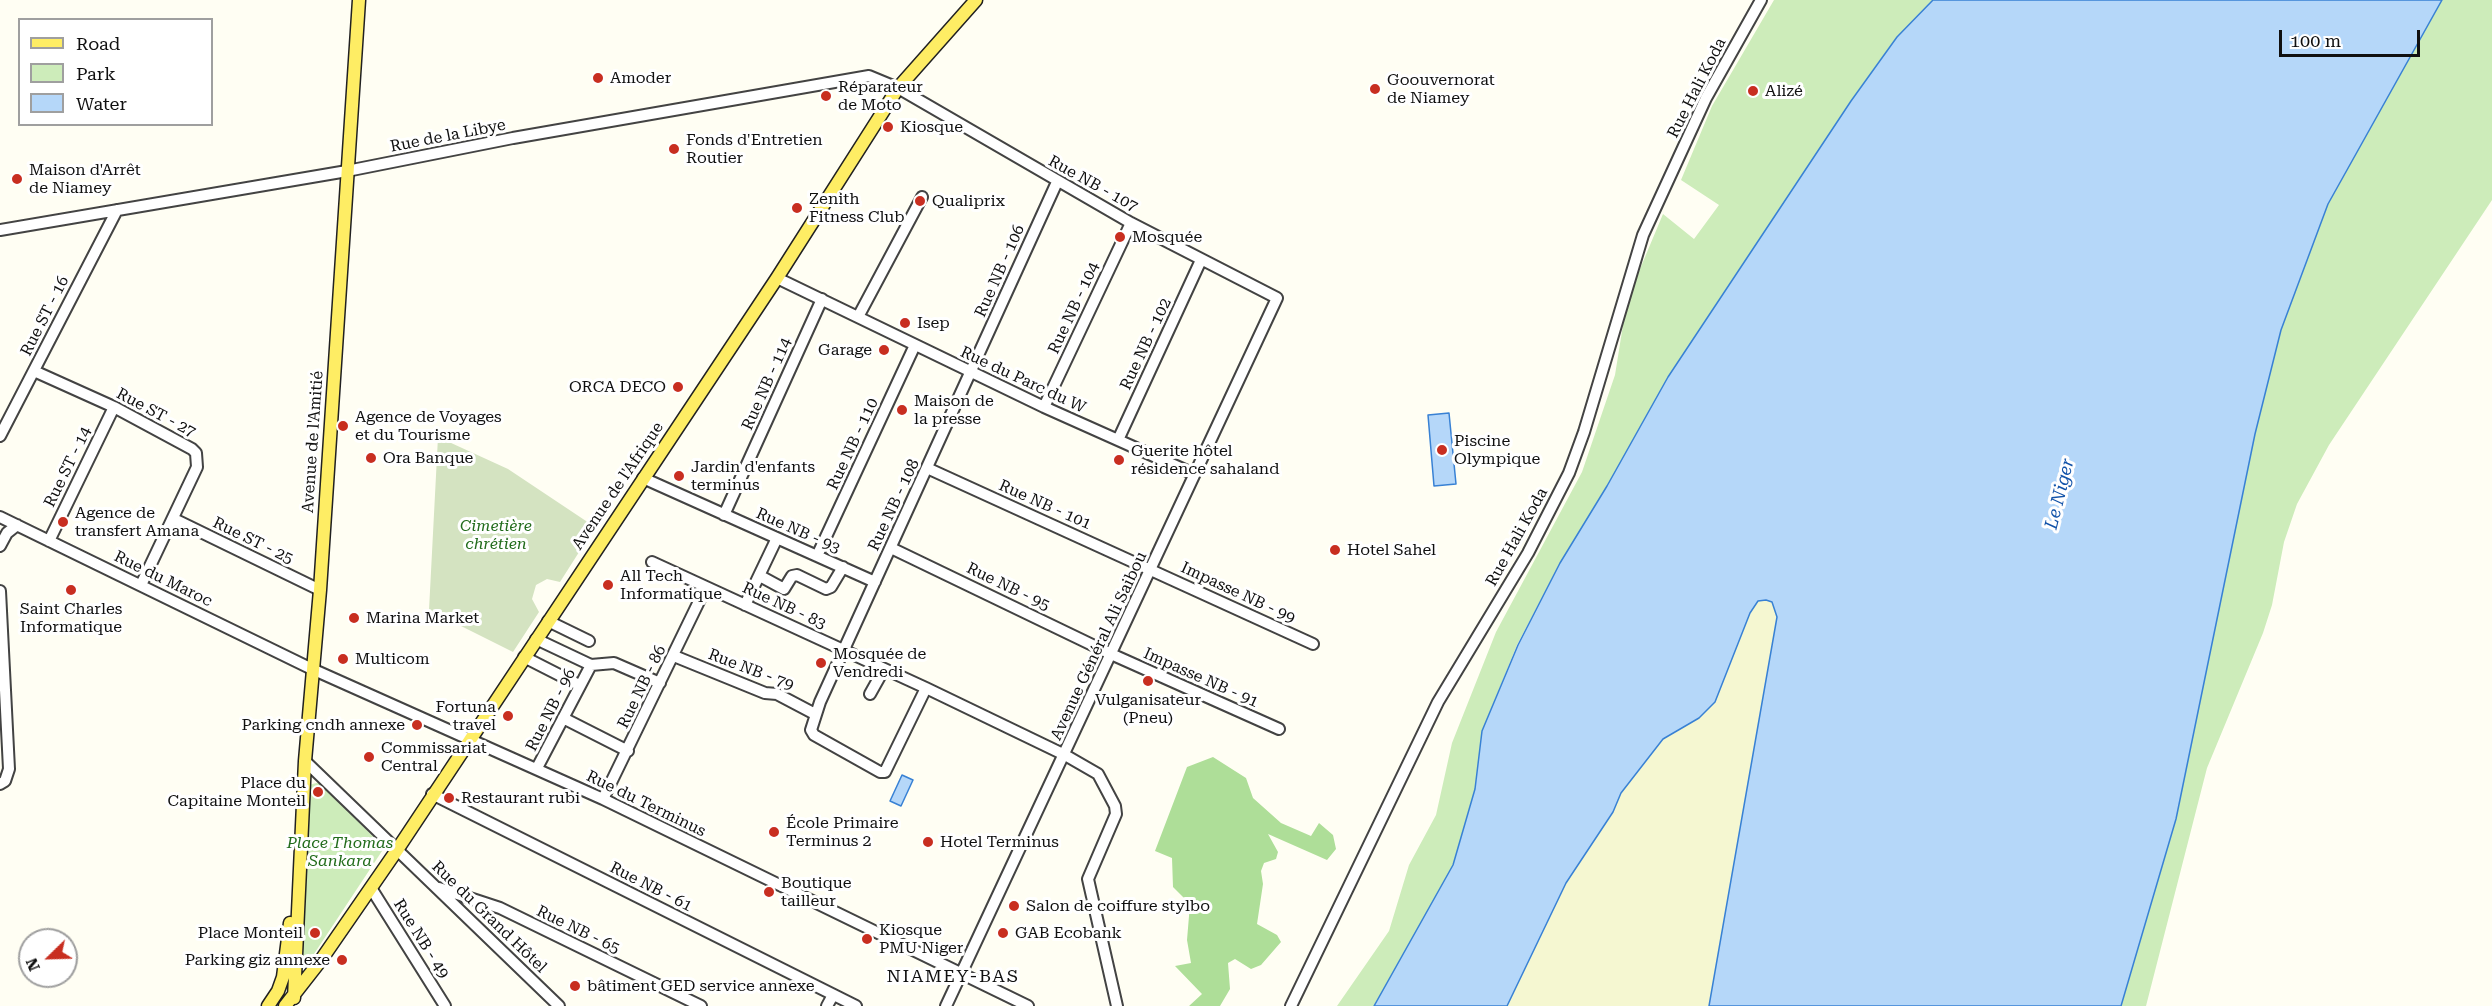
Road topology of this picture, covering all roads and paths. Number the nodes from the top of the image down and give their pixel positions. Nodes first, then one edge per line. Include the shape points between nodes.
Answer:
1 (359, 0) edge
2 (976, 0) edge
3 (1761, 0) edge
4 (898, 88) junction
5 (347, 171) junction
6 (1057, 182) junction
7 (922, 197) dead end
8 (117, 210) junction
9 (1131, 223) junction
10 (0, 230) edge
11 (1201, 260) junction
12 (777, 278) junction
13 (1277, 298) joint
14 (822, 299) junction
15 (858, 317) junction
16 (915, 345) junction
17 (34, 370) junction
18 (971, 372) junction
19 (114, 407) junction
20 (1044, 407) junction
21 (0, 436) edge
22 (1118, 440) junction
23 (927, 468) junction
24 (1194, 474) junction
25 (643, 478) junction
26 (724, 515) junction
27 (0, 517) edge
28 (174, 519) junction
29 (16, 525) junction
30 (777, 538) junction
31 (49, 541) junction
32 (0, 546) edge
33 (891, 548) junction
34 (817, 555) junction
35 (652, 562) dead end
36 (843, 567) junction
37 (1151, 570) junction
38 (760, 576) junction
39 (875, 582) junction
40 (141, 585) junction
41 (706, 587) junction
42 (320, 590) junction
43 (0, 591) edge
44 (745, 605) junction
45 (548, 621) junction
46 (536, 639) junction
47 (589, 640) dead end
48 (1313, 644) dead end
49 (844, 650) junction
50 (1111, 654) junction
51 (674, 656) junction
52 (524, 657) junction
53 (591, 665) junction
54 (312, 669) junction
55 (884, 669) junction
56 (660, 683) junction
57 (579, 685) junction
58 (926, 688) junction
59 (870, 694) dead end
60 (815, 714) junction
61 (563, 718) junction
62 (1279, 729) dead end
63 (469, 739) junction
64 (628, 751) junction
65 (1065, 755) junction
66 (305, 761) junction
67 (537, 768) junction
68 (0, 784) edge
69 (432, 794) junction
70 (603, 799) junction
71 (397, 850) junction
72 (297, 887) junction
73 (371, 888) junction
74 (438, 888) junction
75 (962, 974) junction
76 (833, 995) junction
77 (291, 1003) edge
78 (267, 1005) edge
79 (445, 1006) edge
80 (559, 1006) edge
81 (701, 1006) edge
82 (827, 1006) edge
83 (856, 1006) edge
84 (946, 1006) edge
85 (1028, 1006) edge
86 (1116, 1006) edge
87 (1291, 1006) edge

1 - 5 main road, Avenue de l'Amitié
2 - 4 main road, Avenue de l'Afrique
3 - 87 street, Rue Hali Koda via 1706,98 1643,234 1569,473 1528,553 1438,702
4 - 5 street, Rue de la Libye via 879,78 859,76
4 - 6 street, Rue NB - 107
4 - 12 main road, Avenue de l'Afrique
5 - 8 street, Rue de la Libye
5 - 42 main road, Avenue de l'Amitié
6 - 9 street, Rue NB - 107
6 - 18 street, Rue NB - 106
7 - 15 street
8 - 10 street, Rue de la Libye
8 - 17 street, Rue ST - 16
9 - 11 street, Rue NB - 107
9 - 20 street, Rue NB - 104
11 - 13 street, Rue NB - 107
11 - 22 street, Rue NB - 102
12 - 14 street, Rue du Parc du W
12 - 25 main road, Avenue de l'Afrique
13 - 24 street, Avenue Général Ali Saibou
14 - 15 street, Rue du Parc du W
14 - 26 street, Rue NB - 114
15 - 16 street, Rue du Parc du W
16 - 18 street, Rue du Parc du W
16 - 34 street, Rue NB - 110
17 - 19 street, Rue ST - 27
17 - 21 street, Rue ST - 16
18 - 20 street, Rue du Parc du W
18 - 23 street, Rue NB - 108
19 - 28 street, Rue ST - 27 via 196,453 197,467
19 - 31 street, Rue ST - 14
20 - 22 street, Rue du Parc du W
22 - 24 street, Rue du Parc du W
23 - 33 street, Rue NB - 108
23 - 37 street, Rue NB - 101
24 - 37 street, Avenue Général Ali Saibou
25 - 26 street, Rue NB - 93
25 - 45 main road, Avenue de l'Afrique
26 - 30 street, Rue NB - 93
27 - 29 street, Rue du Maroc
28 - 40 street, Rue ST - 27
28 - 42 street, Rue ST - 25
29 - 31 street, Rue du Maroc
29 - 32 street
30 - 34 street, Rue NB - 93
30 - 38 street
31 - 40 street, Rue du Maroc
33 - 39 street, Rue NB - 108
33 - 50 street, Rue NB - 95
34 - 36 street, Rue NB - 93
35 - 41 street, Rue NB - 83
36 - 38 street via 829,589 797,574 784,589
36 - 39 street, Rue NB - 93
37 - 48 street, Impasse NB - 99
37 - 50 street, Avenue Général Ali Saibou
38 - 44 street
39 - 49 street, Rue NB - 108
40 - 54 street, Rue du Maroc
41 - 44 street, Rue NB - 83
41 - 51 street, Rue NB - 86
42 - 54 main road, Avenue de l'Amitié
43 - 68 street via 9,769
44 - 49 street, Rue NB - 83
45 - 46 main road, Avenue de l'Afrique
45 - 47 street
46 - 52 main road, Avenue de l'Afrique
46 - 53 street
49 - 55 street, Rue NB - 83
49 - 60 street, Rue NB - 108
50 - 62 street, Impasse NB - 91
50 - 65 street, Avenue Général Ali Saibou
51 - 56 street, Rue NB - 86
51 - 60 street, Rue NB - 79 via 765,693 777,694
52 - 57 street
52 - 63 main road, Avenue de l'Afrique
53 - 56 street via 614,663
53 - 57 street, Rue NB - 96
54 - 63 street, Rue du Terminus
54 - 66 main road, Avenue de l'Amitié
55 - 58 street, Rue NB - 83
55 - 59 street
56 - 64 street, Rue NB - 86
57 - 61 street, Rue NB - 96
58 - 60 street, Rue NB - 108 via 883,773 812,732
58 - 65 street, Rue NB - 83
61 - 64 street
61 - 67 street, Rue NB - 96
63 - 67 street, Rue du Terminus
63 - 69 main road, Avenue de l'Afrique
64 - 70 street, Rue NB - 86
65 - 75 street, Avenue Général Ali Saibou
65 - 86 street, Rue NB - 83 via 1098,774 1115,806 1114,821 1088,879
66 - 71 street, Rue du Grand Hôtel
66 - 72 main road, Avenue de l'Amitié
67 - 70 street, Rue du Terminus
69 - 71 main road, Avenue de l'Afrique
69 - 76 street, Rue NB - 61
70 - 75 street, Rue du Terminus
71 - 73 main road, Avenue de l'Afrique
71 - 74 street, Rue du Grand Hôtel
72 - 77 main road, Avenue de l'Amitié via 299,907
72 - 78 main road, Avenue de l'Amitié via 283,977
73 - 77 main road, Avenue de l'Afrique
73 - 79 street, Rue NB - 49
74 - 80 street, Rue du Grand Hôtel
74 - 81 street, Rue NB - 65 via 500,908
75 - 84 street, Avenue Général Ali Saibou
75 - 85 street, Rue du Terminus
76 - 82 street
76 - 83 street, Rue NB - 61

